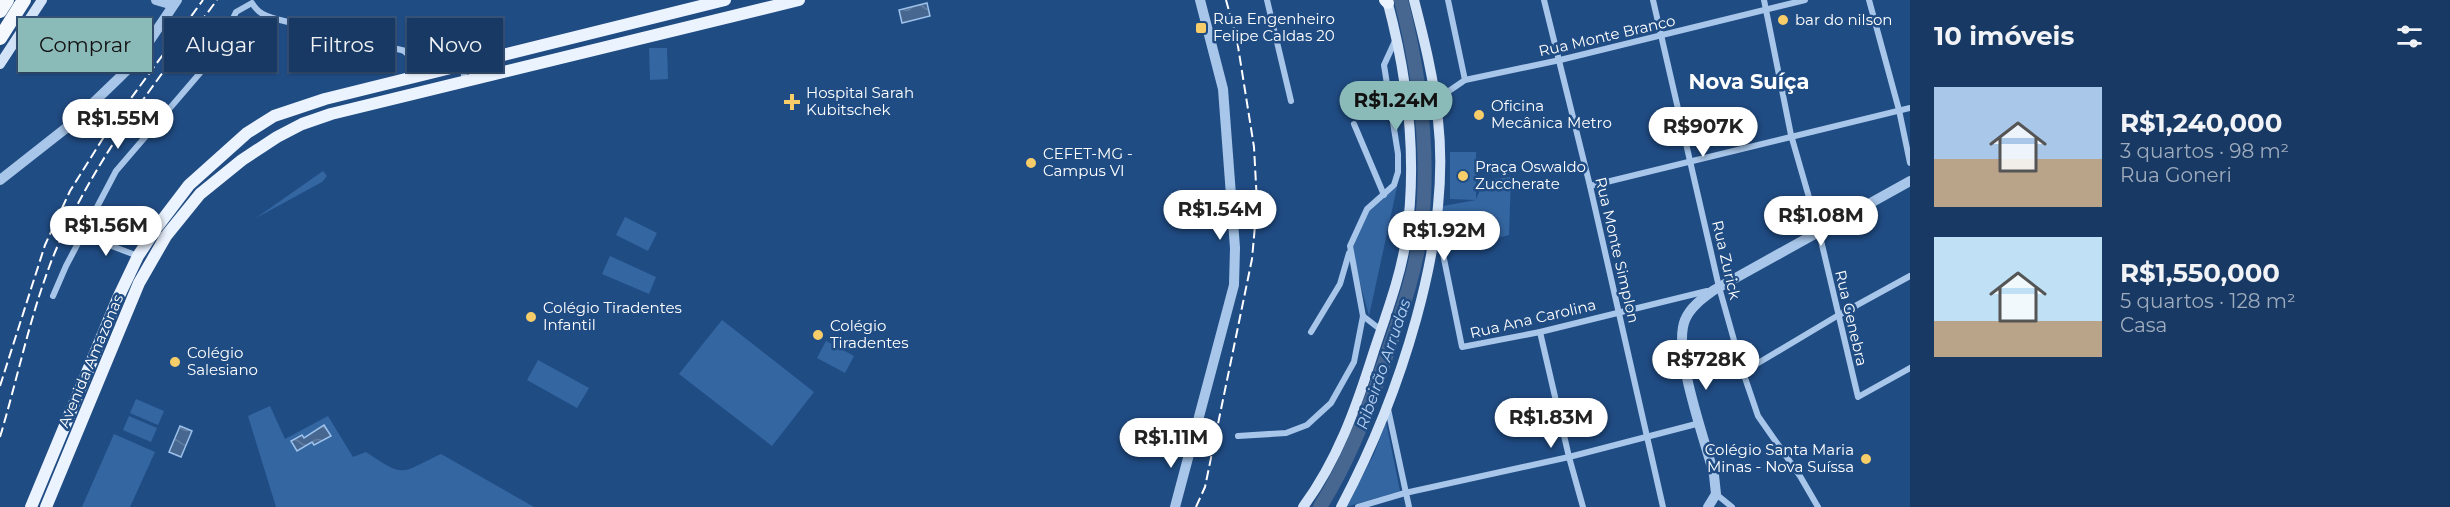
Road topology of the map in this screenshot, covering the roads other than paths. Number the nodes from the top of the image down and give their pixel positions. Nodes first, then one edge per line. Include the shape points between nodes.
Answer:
1 (7, 0) edge
2 (24, 0) edge
3 (42, 0) edge
4 (156, 0) edge
5 (724, 0) edge
6 (799, 0) edge
7 (1200, 0) edge
8 (1267, 0) edge
9 (1414, 0) edge
10 (1448, 0) edge
11 (1545, 0) edge
12 (1653, 0) edge
13 (1764, 0) edge
14 (1805, 0) edge
15 (1869, 0) edge
16 (1387, 1) edge
17 (175, 2) edge
18 (1766, 9) junction
19 (0, 11) edge
20 (1662, 36) junction
21 (1396, 37) junction
22 (0, 38) edge
23 (401, 49) junction
24 (407, 51) edge
25 (503, 55) edge
26 (1560, 60) junction
27 (0, 64) edge
28 (434, 72) edge
29 (463, 72) edge
30 (418, 76) junction
31 (465, 80) junction
32 (1465, 80) junction
33 (1291, 101) dead end
34 (1910, 108) edge
35 (1899, 110) junction
36 (1438, 121) junction
37 (1354, 124) dead end
38 (1791, 135) junction
39 (1692, 160) junction
40 (1910, 163) edge
41 (0, 180) edge
42 (1910, 181) edge
43 (1590, 186) junction
44 (1384, 195) junction
45 (1819, 232) junction
46 (83, 235) junction
47 (1435, 237) junction
48 (1350, 246) junction
49 (138, 256) junction
50 (1910, 276) edge
51 (1717, 289) junction
52 (53, 296) dead end
53 (1618, 311) junction
54 (1363, 316) junction
55 (1837, 316) junction
56 (1381, 330) junction
57 (1311, 332) dead end
58 (1540, 332) junction
59 (1910, 368) edge
60 (1743, 372) junction
61 (1388, 409) junction
62 (1700, 423) junction
63 (1238, 436) dead end
64 (1647, 437) junction
65 (1569, 457) junction
66 (1405, 493) junction
67 (1716, 494) junction
68 (31, 507) edge
69 (46, 507) edge
70 (1175, 507) edge
71 (1303, 507) edge
72 (1341, 507) edge
73 (1358, 507) edge
74 (1409, 507) edge
75 (1583, 507) edge
76 (1663, 507) edge
77 (1708, 507) edge
78 (1731, 507) edge
79 (1818, 507) edge

1 - 19 highway
2 - 22 highway
3 - 27 main road
4 - 17 street
5 - 25 main road, Avenida Amazonas
6 - 31 main road, Avenida Amazonas
7 - 70 street via 1223,89 1235,248 1234,285
8 - 33 street
9 - 36 main road
10 - 32 street
11 - 26 street, Rua Monte Simplon
12 - 20 street, Rua Zurick
13 - 18 street, Rua Genebra
14 - 18 street, Rua Monte Branco
15 - 35 street
16 - 21 main road
17 - 41 street via 136,61 70,124
18 - 20 street, Rua Monte Branco
18 - 38 street, Rua Genebra
20 - 26 street, Rua Monte Branco
20 - 39 street, Rua Zurick
21 - 44 street via 1383,65 1398,172 1394,185
21 - 56 main road via 1408,92 1411,153 1406,239
23 - 24 street
23 - 30 street via 412,58
23 - 46 street via 276,19 264,15 252,3 236,12 222,42 200,73 116,171
26 - 32 street, Rua Monte Branco
26 - 43 street, Rua Monte Simplon
28 - 30 main road, Avenida Amazonas
29 - 31 street
30 - 49 main road, Avenida Amazonas via 315,102 274,117 247,133 189,185
31 - 69 main road, Avenida Amazonas via 302,124 242,160 200,194 166,236 139,283
32 - 36 street, Rua Monte Branco via 1446,93
34 - 35 street
35 - 38 street
35 - 40 street
36 - 47 main road
37 - 44 street
38 - 39 street
38 - 45 street, Rua Genebra
39 - 43 street
39 - 51 street, Rua Zurick
42 - 45 street
43 - 53 street, Rua Monte Simplon
44 - 48 street via 1366,209
45 - 51 street
45 - 55 street, Rua Genebra
46 - 49 street
46 - 52 street
47 - 58 street, Rua Ana Carolina via 1443,254 1462,347
47 - 61 main road
48 - 54 street
48 - 57 street via 1340,284
49 - 68 main road, Avenida Amazonas
50 - 55 street
51 - 53 street, Rua Ana Carolina
51 - 60 street, Rua Zurick
51 - 62 street via 1689,311 1682,331 1683,356
53 - 58 street, Rua Ana Carolina
53 - 64 street, Rua Monte Simplon
54 - 56 street
54 - 63 street via 1354,362 1331,403 1307,425 1286,433
55 - 59 street, Rua Genebra via 1858,397
55 - 60 street
56 - 71 main road via 1360,397 1332,462
58 - 65 street
60 - 79 street, Rua Zurick via 1758,416
61 - 66 street
61 - 72 main road
62 - 64 street
62 - 67 street
64 - 65 street
64 - 76 street, Rua Monte Simplon
65 - 66 street
65 - 75 street
66 - 73 street
66 - 74 street
67 - 77 street
67 - 78 street

